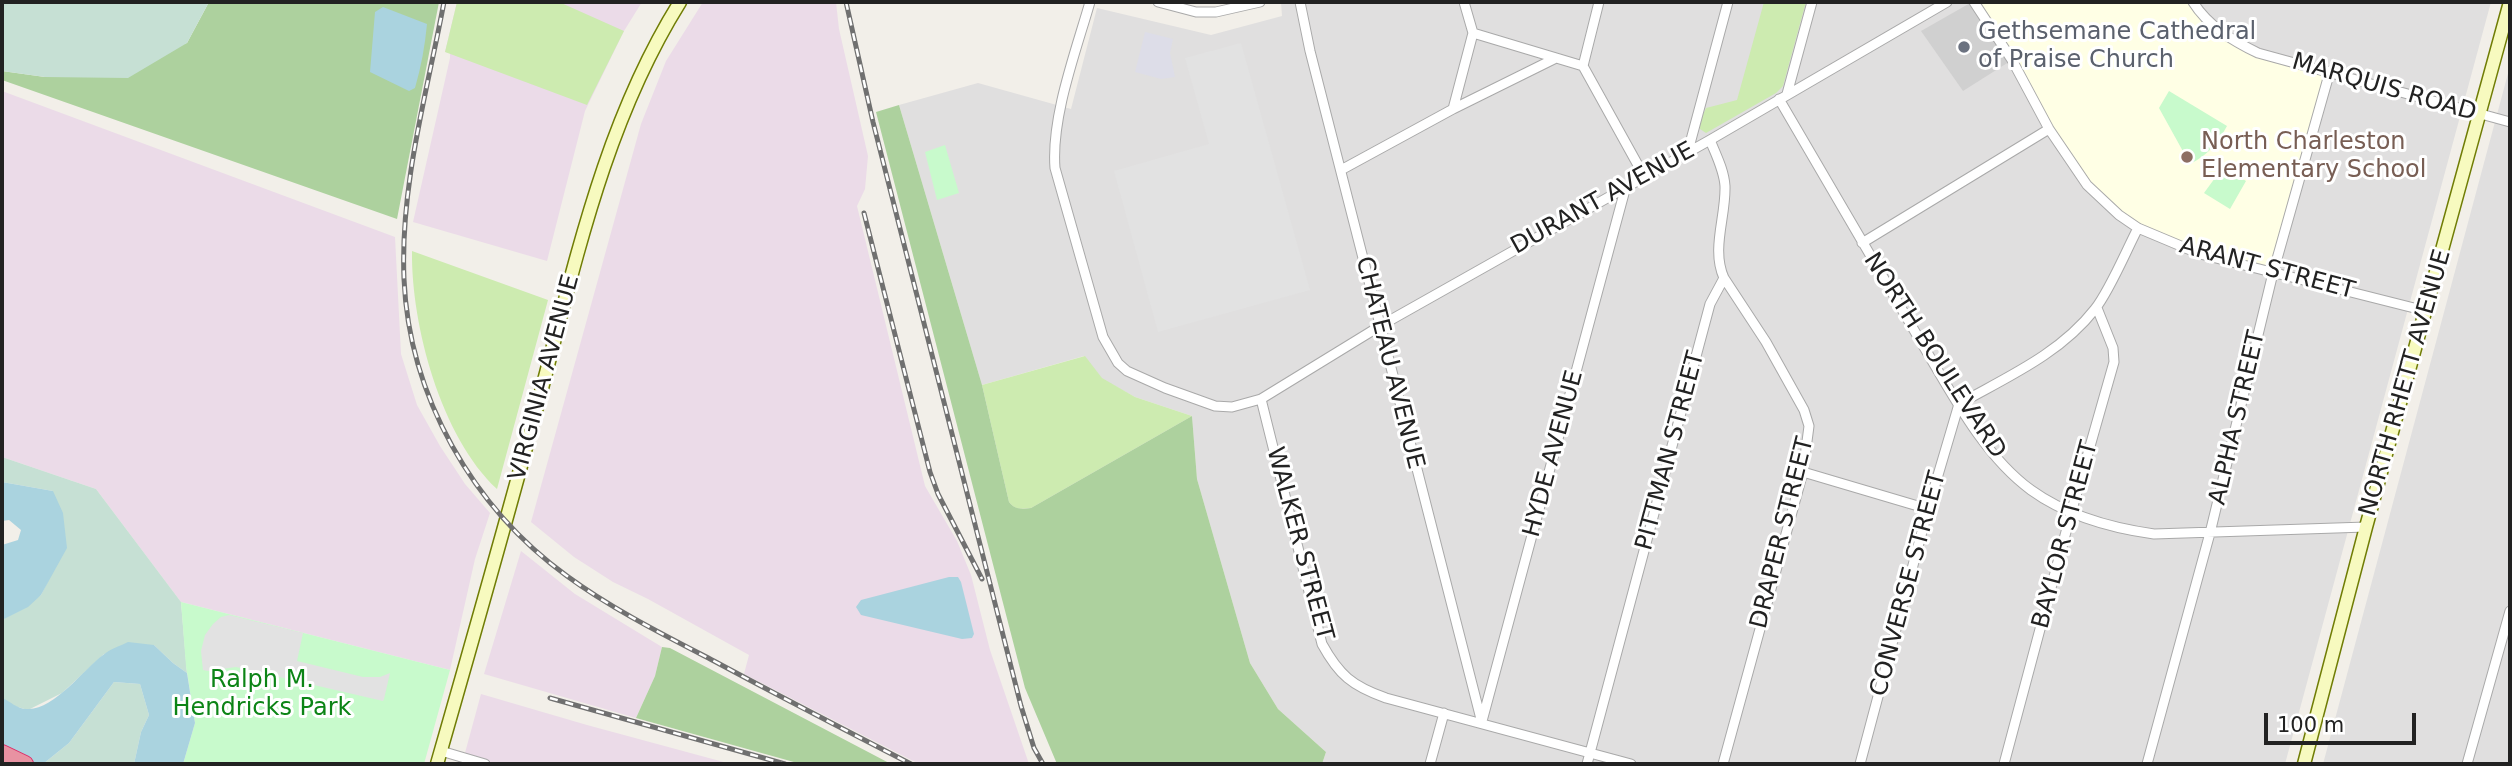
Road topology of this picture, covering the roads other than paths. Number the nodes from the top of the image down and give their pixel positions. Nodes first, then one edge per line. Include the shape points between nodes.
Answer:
1 (680, 2) edge
2 (1090, 2) edge
3 (1158, 2) edge
4 (1260, 2) edge
5 (1300, 2) edge
6 (1464, 2) edge
7 (1599, 2) edge
8 (1728, 2) edge
9 (1812, 2) edge
10 (1947, 2) edge
11 (1974, 2) edge
12 (2193, 2) edge
13 (2510, 2) edge
14 (1473, 33) junction
15 (1556, 58) junction
16 (1583, 66) junction
17 (2330, 71) junction
18 (1787, 94) junction
19 (1779, 99) junction
20 (1453, 109) junction
21 (2480, 115) junction
22 (2510, 122) edge
23 (2049, 128) junction
24 (1710, 139) junction
25 (1688, 151) junction
26 (1341, 170) junction
27 (1644, 176) junction
28 (1626, 186) junction
29 (2138, 228) junction
30 (1862, 243) junction
31 (2273, 272) junction
32 (1724, 278) junction
33 (2097, 308) junction
34 (2426, 312) junction
35 (1380, 326) junction
36 (1261, 399) junction
37 (1959, 404) junction
38 (1803, 472) junction
39 (1928, 509) junction
40 (2071, 513) junction
41 (2366, 527) junction
42 (2210, 533) junction
43 (2510, 611) edge
44 (1444, 713) junction
45 (1482, 723) junction
46 (2, 753) edge
47 (1590, 753) junction
48 (439, 758) edge
49 (24, 764) edge
50 (485, 764) edge
51 (1430, 764) edge
52 (1587, 764) edge
53 (1631, 764) edge
54 (1723, 764) edge
55 (1860, 764) edge
56 (2004, 764) edge
57 (2147, 764) edge
58 (2304, 764) edge
59 (2467, 764) edge

1 - 48 main road, VIRGINIA AVENUE via 644,63 591,203
2 - 36 street, DURANT AVENUE via 1053,149 1103,337 1127,371 1170,390 1215,406
3 - 4 street via 1196,12
5 - 26 street, CHATEAU AVENUE
6 - 14 street
7 - 16 street
8 - 25 street
9 - 18 street
10 - 18 street, DURANT AVENUE
11 - 23 street, ARANT STREET
12 - 17 street, MARQUIS ROAD via 2234,42
13 - 21 main road, NORTH RHETT AVENUE
14 - 15 street
14 - 20 street
15 - 16 street
15 - 20 street
16 - 27 street
17 - 21 street, MARQUIS ROAD
17 - 31 street, ALPHA STREET
18 - 19 street, DURANT AVENUE
19 - 24 street, DURANT AVENUE
19 - 30 street, NORTH BOULEVARD
20 - 26 street
21 - 22 street, MARQUIS ROAD
21 - 34 main road, NORTH RHETT AVENUE
23 - 29 street, ARANT STREET via 2087,185
23 - 30 street
24 - 25 street, DURANT AVENUE
24 - 32 street via 1725,187 1718,259
25 - 27 street, DURANT AVENUE
26 - 35 street, CHATEAU AVENUE
27 - 28 street, DURANT AVENUE
28 - 35 street, DURANT AVENUE
28 - 45 street, HYDE AVENUE
29 - 31 street, ARANT STREET via 2200,254
29 - 33 street
30 - 37 street, NORTH BOULEVARD
31 - 34 street, ARANT STREET
31 - 42 street, ALPHA STREET
32 - 38 street, DRAPER STREET via 1804,410 1809,426
32 - 47 street, PITTMAN STREET via 1710,304
33 - 37 street via 2041,358
33 - 40 street, BAYLOR STREET via 2114,362
34 - 41 main road, NORTH RHETT AVENUE
35 - 36 street, DURANT AVENUE
35 - 45 street, CHATEAU AVENUE
36 - 44 street, WALKER STREET via 1322,644 1332,663 1358,687
37 - 39 street, CONVERSE STREET
37 - 40 street, NORTH BOULEVARD via 2001,464 2031,490
38 - 39 street
38 - 54 street, DRAPER STREET
39 - 55 street, CONVERSE STREET
40 - 42 street, NORTH BOULEVARD via 2122,530
40 - 56 street, BAYLOR STREET
41 - 42 street, NORTH BOULEVARD
41 - 58 main road, NORTH RHETT AVENUE
42 - 57 street, ALPHA STREET
43 - 59 street
44 - 45 street, WALKER STREET
44 - 51 street
45 - 47 street, WALKER STREET
46 - 49 highway
47 - 52 street, PITTMAN STREET
47 - 53 street, WALKER STREET
48 - 50 street

